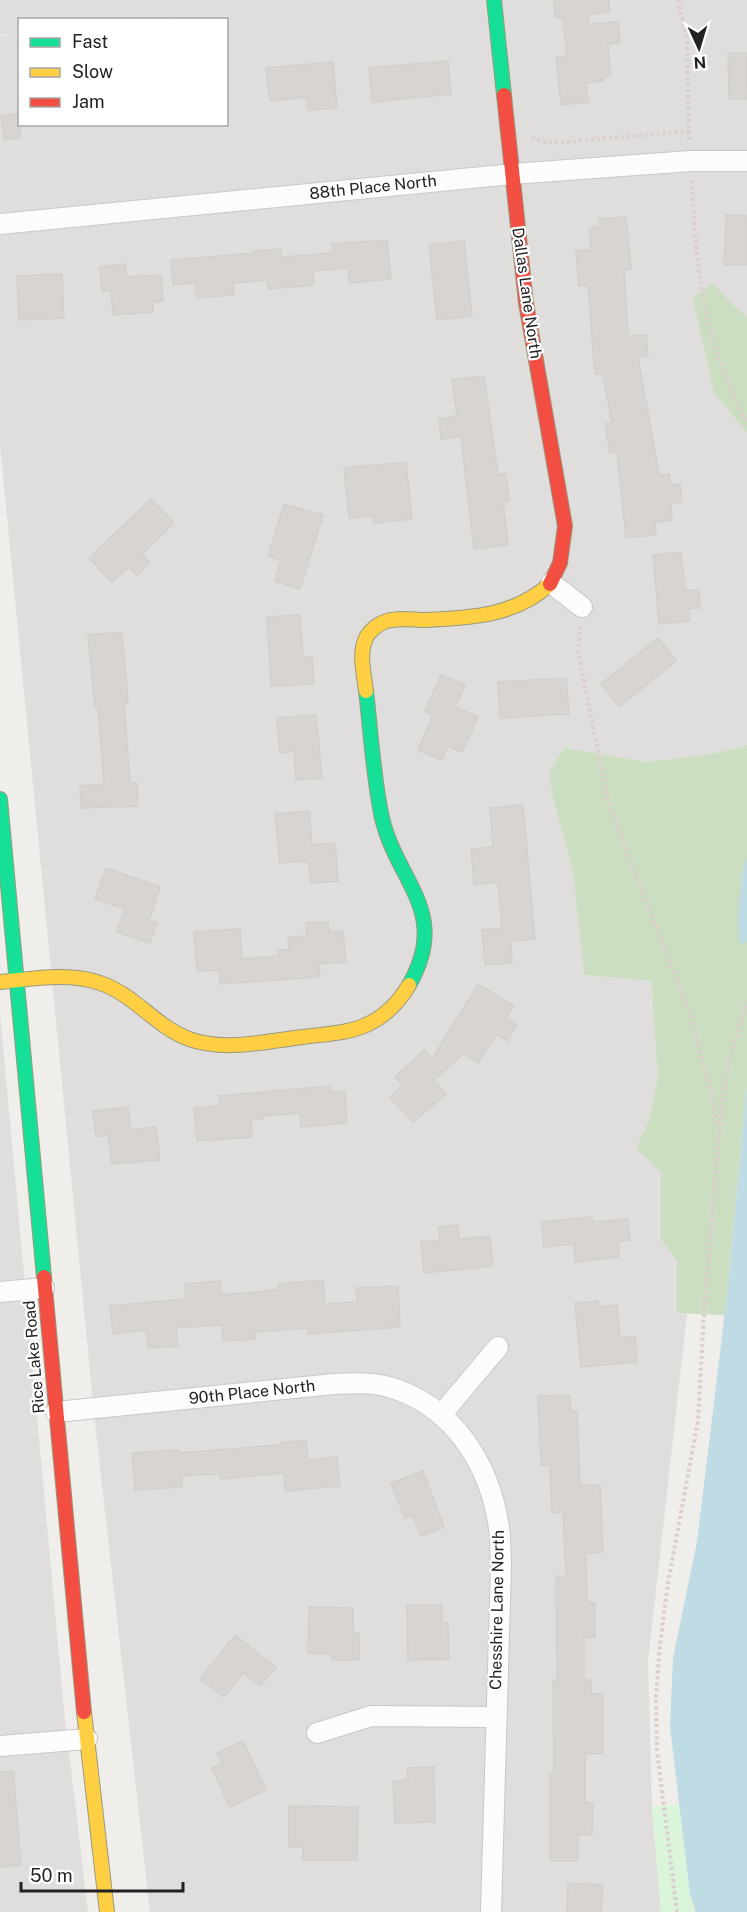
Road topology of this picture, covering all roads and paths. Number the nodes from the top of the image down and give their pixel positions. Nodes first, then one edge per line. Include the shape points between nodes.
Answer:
1 (494, 0) edge
2 (678, 0) edge
3 (689, 131) junction
4 (529, 136) dead end
5 (690, 145) dead end
6 (747, 161) edge
7 (512, 174) junction
8 (692, 174) dead end
9 (0, 224) edge
10 (747, 426) edge
11 (551, 583) junction
12 (582, 607) joint
13 (0, 799) edge
14 (16, 981) junction
15 (0, 982) edge
16 (747, 1002) edge
17 (718, 1136) junction
18 (44, 1288) junction
19 (0, 1292) edge
20 (498, 1347) dead end
21 (56, 1412) junction
22 (441, 1415) junction
23 (495, 1716) junction
24 (317, 1732) dead end
25 (87, 1739) junction
26 (0, 1746) edge
27 (107, 1912) edge
28 (491, 1912) edge
29 (677, 1912) edge

1 - 7 street, Dallas Lane North
2 - 3 path via 687,40
3 - 4 path via 566,142 543,142
3 - 5 path
6 - 7 street, 88th Place North via 691,161
7 - 9 street, 88th Place North
7 - 11 street, Dallas Lane North via 526,303 565,526 564,550
8 - 10 path via 705,309 724,372
11 - 12 street
11 - 14 street via 516,608 502,612 385,621 372,629 363,643 380,810 390,841 422,907 425,930 415,975 386,1013 344,1033 205,1043 177,1034 110,987 85,980
12 - 17 path via 578,652 609,805 691,1017 715,1107
13 - 14 street, Rice Lake Road
14 - 15 street
14 - 18 street, Rice Lake Road
16 - 17 path via 730,1056
17 - 29 path via 698,1421 668,1583 656,1697 657,1751
18 - 19 street
18 - 21 street, Rice Lake Road
20 - 22 street
21 - 22 street, 90th Place North via 360,1383 388,1387
21 - 25 street, Rice Lake Road
22 - 23 street, Chesshire Lane North via 476,1455 490,1489 499,1529 501,1576
23 - 24 street via 371,1716
23 - 28 street, Chesshire Lane North
25 - 26 street
25 - 27 street, Rice Lake Road

